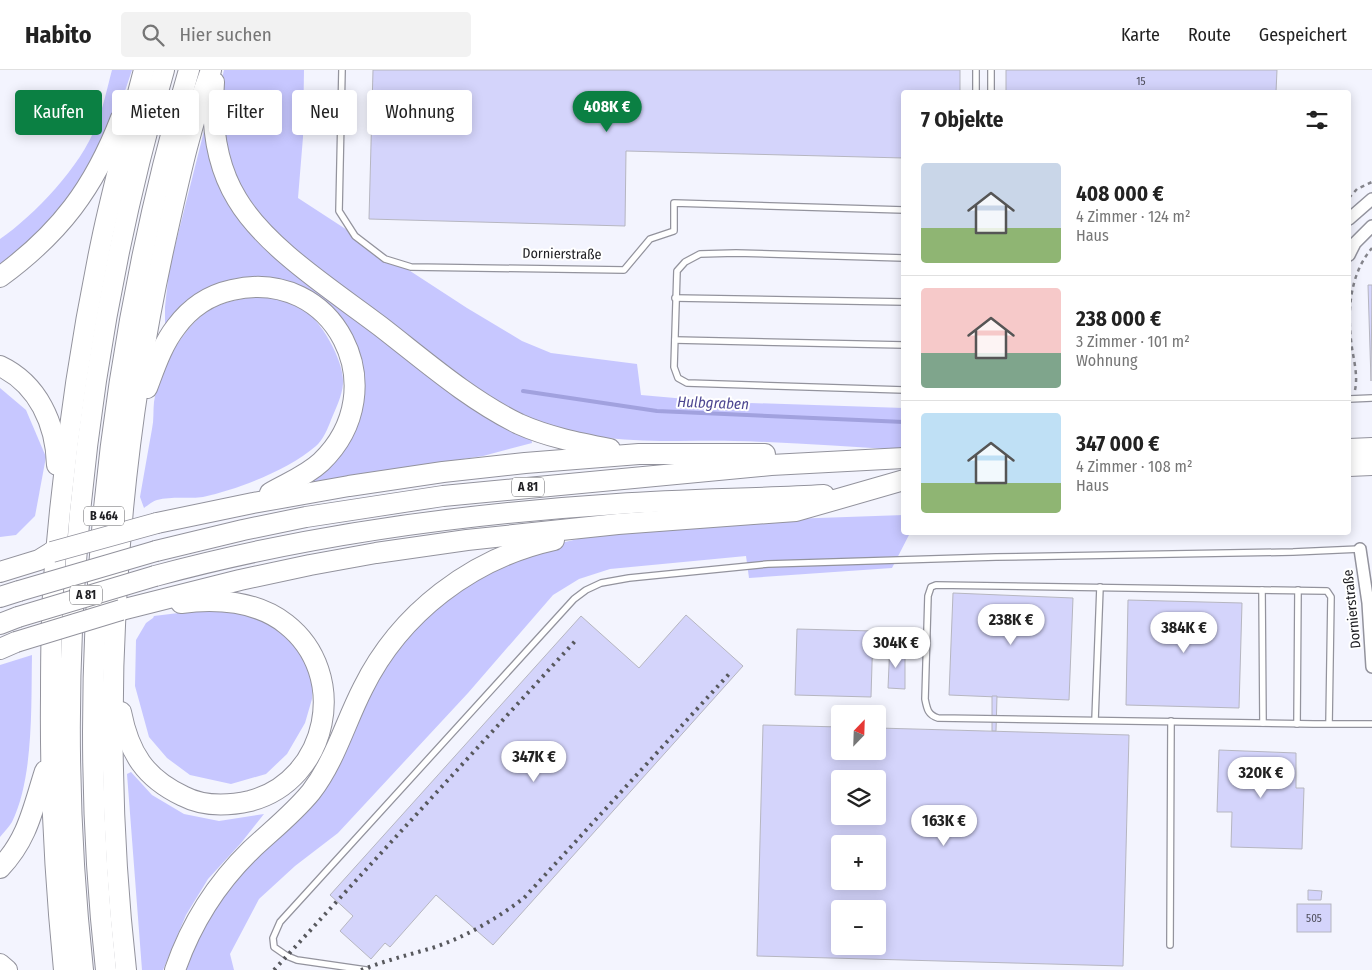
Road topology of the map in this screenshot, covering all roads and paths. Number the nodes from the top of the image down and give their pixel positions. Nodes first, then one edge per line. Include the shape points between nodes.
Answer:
1 (140, 70) edge
2 (144, 70) edge
3 (164, 70) edge
4 (189, 70) edge
5 (213, 70) edge
6 (342, 70) edge
7 (976, 70) edge
8 (991, 70) edge
9 (976, 90) edge
10 (991, 90) edge
11 (1372, 182) edge
12 (1351, 196) edge
13 (1372, 199) edge
14 (901, 210) edge
15 (1351, 217) edge
16 (1372, 226) edge
17 (1372, 248) edge
18 (1351, 251) edge
19 (901, 258) edge
20 (0, 277) edge
21 (675, 298) junction
22 (1351, 300) edge
23 (901, 302) edge
24 (1351, 326) edge
25 (674, 340) junction
26 (901, 346) edge
27 (0, 366) edge
28 (901, 390) edge
29 (1372, 398) edge
30 (1351, 399) edge
31 (134, 423) junction
32 (1351, 449) edge
33 (901, 453) edge
34 (639, 454) junction
35 (1372, 454) edge
36 (901, 458) edge
37 (1351, 465) edge
38 (1351, 476) edge
39 (1372, 476) edge
40 (901, 481) edge
41 (855, 494) junction
42 (253, 503) junction
43 (60, 517) junction
44 (595, 527) junction
45 (1360, 548) joint
46 (0, 557) edge
47 (20, 560) junction
48 (0, 572) edge
49 (1368, 575) edge
50 (1100, 586) junction
51 (1262, 590) junction
52 (1298, 590) junction
53 (9, 594) edge
54 (154, 605) junction
55 (9, 620) edge
56 (8, 646) edge
57 (1372, 667) edge
58 (113, 684) junction
59 (1095, 720) junction
60 (1171, 721) junction
61 (1263, 723) junction
62 (1297, 724) junction
63 (1329, 724) junction
64 (1372, 724) edge
65 (50, 752) junction
66 (0, 868) edge
67 (1170, 945) dead end
68 (0, 964) edge
69 (7, 970) edge
70 (64, 970) edge
71 (83, 970) edge
72 (106, 970) edge
73 (126, 970) edge
74 (176, 970) edge
75 (366, 970) edge

1 - 20 highway via 91,183 52,233
2 - 43 highway via 95,273 78,372
3 - 71 highway, B 464 via 110,298 91,411 79,525 71,647 70,728 74,868
4 - 72 highway, B 464 via 133,301 104,508 93,721 98,869
5 - 31 highway, B 464 via 191,133 163,252
5 - 34 highway via 212,108 221,166 237,199 277,245 445,376 519,424 547,435
6 - 14 lane, Dornierstraße via 339,211 355,236 385,259 411,267 624,270 650,239 674,231 674,203
7 - 9 lane
8 - 10 lane
11 - 12 path
13 - 15 street
16 - 18 street
17 - 22 path via 1357,270
19 - 21 lane via 700,254 677,271
21 - 23 lane
21 - 25 lane
24 - 30 path via 1357,382
25 - 26 lane
25 - 28 lane via 674,367 678,378 687,384
27 - 43 highway via 31,389 50,424 56,450
29 - 30 lane
31 - 42 highway via 164,344 175,327 196,306 218,294 245,287 287,292 310,303 337,328 351,358 355,386 352,410 344,433 321,462
31 - 58 highway, B 464 via 124,498
32 - 35 highway
33 - 34 highway
34 - 42 highway via 443,472
35 - 37 highway
36 - 53 highway, A 81, bridge via 770,465 442,496 243,530 156,551
38 - 39 highway
40 - 41 highway, A 81
41 - 44 highway via 796,511
41 - 55 highway, A 81, bridge via 618,504 415,524 237,556 155,576
42 - 47 highway, bridge via 157,523 52,552 38,560
43 - 65 highway via 51,648
44 - 54 highway via 443,543 361,556 256,576
44 - 74 highway via 492,562 441,592 407,624 370,676 317,784 218,886 187,938
45 - 49 street, Dornierstraße
45 - 75 lane via 768,564 602,583 574,599 280,922 273,938 274,947 287,956
46 - 47 highway
47 - 48 highway
49 - 57 street, Dornierstraße
50 - 51 lane
50 - 59 lane
50 - 59 lane via 936,585 931,587 928,596 925,699 932,716
51 - 52 lane
51 - 61 lane
52 - 62 lane
52 - 63 lane via 1327,591 1331,596
54 - 56 highway, bridge via 146,610 127,609
54 - 58 highway via 225,602 252,606 286,623 308,647 323,685 323,718 314,749 296,774 257,799 220,805 188,799 159,782 137,757 125,731
58 - 73 highway, B 464 via 115,822
59 - 60 lane
60 - 61 lane
60 - 67 lane
61 - 62 lane
62 - 63 lane
63 - 64 lane
65 - 66 highway via 29,825 19,845
65 - 70 highway
68 - 69 highway

